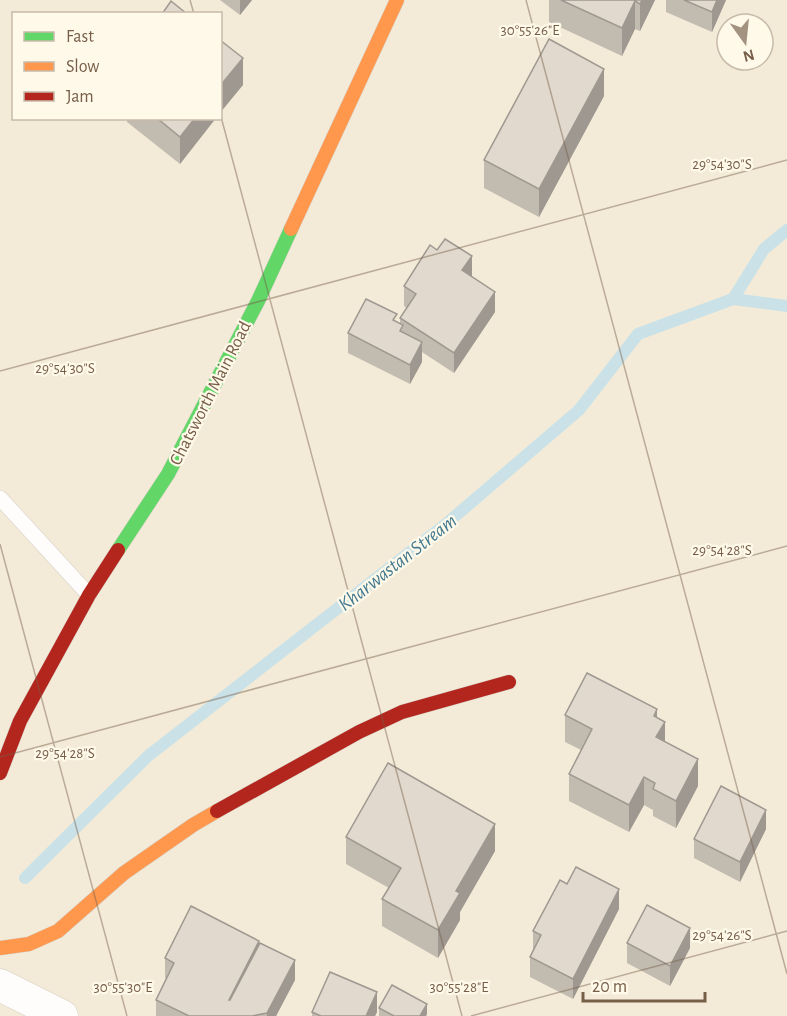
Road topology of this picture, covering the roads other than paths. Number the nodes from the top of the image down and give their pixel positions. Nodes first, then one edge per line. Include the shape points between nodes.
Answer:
1 (397, 0) edge
2 (0, 498) edge
3 (89, 595) junction
4 (509, 682) dead end
5 (10, 719) edge
6 (0, 773) edge
7 (0, 948) edge
8 (0, 985) edge
9 (62, 1016) edge

1 - 3 street, Chatsworth Main Road via 258,301 168,474
2 - 3 lane
3 - 5 street, Chatsworth Main Road
4 - 7 street via 402,712 359,732 193,825 124,873 58,931 29,944
5 - 6 street, Chatsworth Main Road
8 - 9 street

